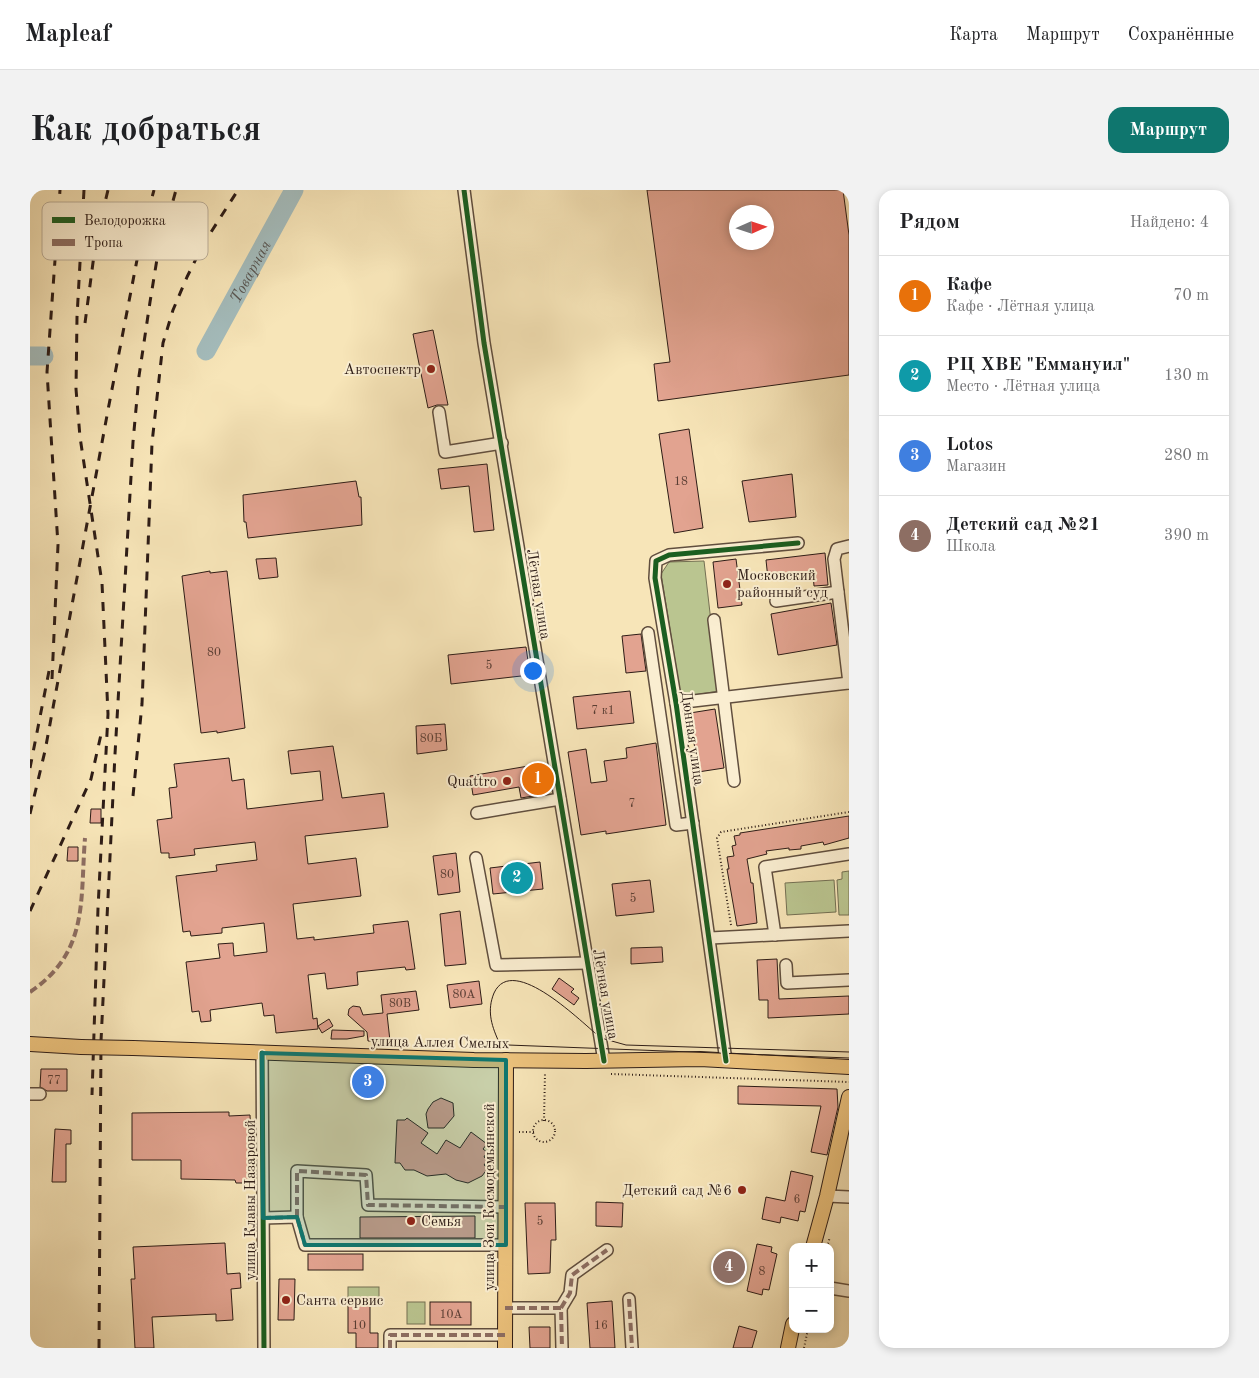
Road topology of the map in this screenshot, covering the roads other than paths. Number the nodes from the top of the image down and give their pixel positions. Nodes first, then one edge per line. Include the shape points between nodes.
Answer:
1 (464, 190) edge
2 (439, 412) dead end
3 (502, 443) junction
4 (798, 543) dead end
5 (849, 546) edge
6 (838, 592) junction
7 (776, 601) dead end
8 (844, 608) edge
9 (714, 620) dead end
10 (648, 633) dead end
11 (847, 654) edge
12 (849, 683) edge
13 (723, 698) junction
14 (676, 703) junction
15 (734, 781) dead end
16 (560, 798) junction
17 (477, 813) dead end
18 (693, 822) junction
19 (849, 854) edge
20 (476, 858) dead end
21 (849, 932) edge
22 (775, 935) junction
23 (710, 938) junction
24 (587, 963) junction
25 (786, 965) dead end
26 (849, 980) edge
27 (30, 1044) edge
28 (262, 1052) junction
29 (506, 1060) junction
30 (726, 1061) junction
31 (604, 1067) junction
32 (849, 1067) edge
33 (849, 1097) edge
34 (846, 1123) edge
35 (827, 1196) junction
36 (849, 1197) edge
37 (506, 1207) junction
38 (297, 1217) junction
39 (263, 1218) junction
40 (814, 1243) edge
41 (506, 1245) junction
42 (607, 1250) dead end
43 (834, 1289) edge
44 (849, 1291) edge
45 (629, 1299) dead end
46 (505, 1308) junction
47 (561, 1308) junction
48 (791, 1333) edge
49 (505, 1341) edge
50 (264, 1348) edge
51 (390, 1348) edge
52 (562, 1348) edge
53 (632, 1348) edge
54 (788, 1348) edge

1 - 3 street, Лётная улица via 484,343
2 - 3 street via 445,452
3 - 16 street, Лётная улица
4 - 14 street, Дюнная улица via 669,555 656,561 655,578
5 - 6 street via 834,553
6 - 7 street
6 - 8 street
8 - 11 street
9 - 13 street
10 - 18 street via 676,825
11 - 12 street
12 - 13 street
13 - 14 street
13 - 15 street
14 - 18 street, Дюнная улица
16 - 17 street
16 - 24 street, Лётная улица
18 - 23 street, Дюнная улица
19 - 22 street via 765,868
20 - 24 street via 496,964
21 - 22 street
22 - 23 street
23 - 30 street, Дюнная улица
24 - 31 street, Лётная улица
25 - 26 street via 787,982
27 - 28 main road, улица Аллея Смелых, bridge
28 - 29 main road, улица Аллея Смелых
28 - 39 street, улица Клавы Назаровой
29 - 31 main road, улица Аллея Смелых
29 - 37 main road, улица Зои Космодемьянской
30 - 31 main road, улица Аллея Смелых via 700,1059
30 - 32 main road, улица Аллея Смелых
33 - 34 main road
34 - 35 main road
35 - 36 street
35 - 40 main road
37 - 38 street via 368,1205 366,1176 298,1171
37 - 41 main road, улица Зои Космодемьянской
38 - 39 street
38 - 41 street via 304,1245
39 - 50 street, улица Клавы Назаровой
41 - 46 main road, улица Зои Космодемьянской
42 - 47 street via 572,1274 570,1293
43 - 44 street
45 - 53 street
46 - 47 street
46 - 49 main road, улица Зои Космодемьянской
47 - 52 street
48 - 54 main road
49 - 51 street, улица Зои Космодемьянской via 390,1335

